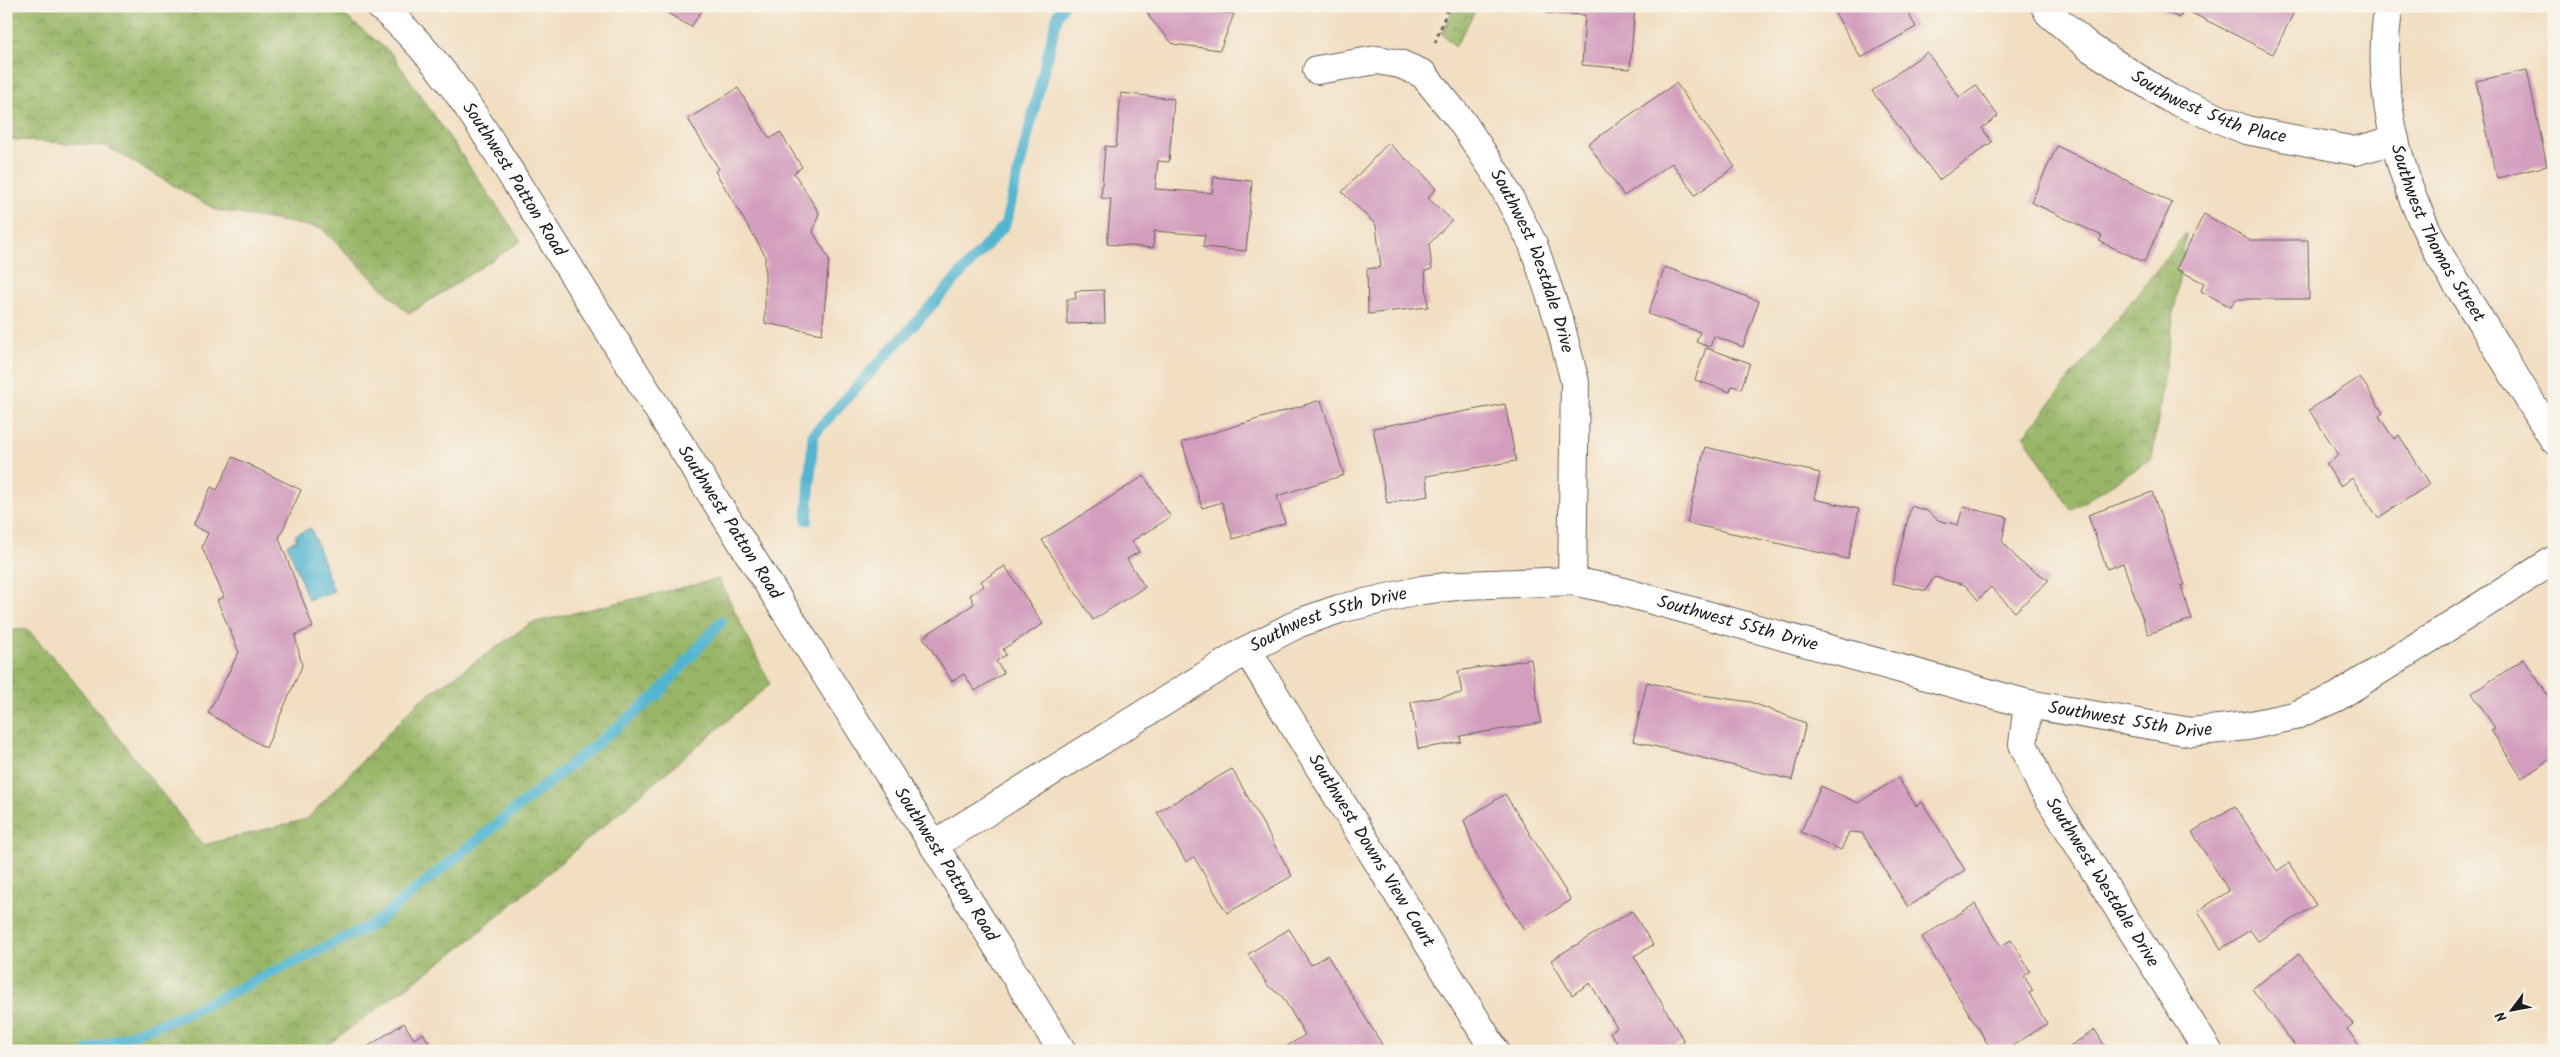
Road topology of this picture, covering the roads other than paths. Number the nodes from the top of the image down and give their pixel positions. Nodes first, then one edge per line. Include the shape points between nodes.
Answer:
1 (380, 6) edge
2 (2045, 6) edge
3 (2389, 6) edge
4 (1318, 70) dead end
5 (2396, 140) junction
6 (2554, 440) edge
7 (2554, 560) edge
8 (1572, 581) junction
9 (1247, 650) junction
10 (2028, 704) junction
11 (935, 844) junction
12 (1062, 1051) edge
13 (1495, 1051) edge
14 (2208, 1051) edge

1 - 11 street, Southwest Patton Road via 410,35 463,99
2 - 5 street, Southwest 54th Place via 2048,13 2089,47 2169,98 2246,130 2355,151
3 - 5 street, Southwest Thomas Street via 2384,34 2386,90
4 - 8 street, Southwest Westdale Drive via 1377,60 1400,64 1423,74 1462,122 1498,178 1533,244 1560,324 1575,382
5 - 6 street, Southwest Thomas Street via 2412,196 2431,240
7 - 10 street, Southwest 55th Drive via 2337,696 2294,716 2247,726 2191,732
8 - 9 street, Southwest 55th Drive via 1464,585 1380,598 1299,622
8 - 10 street, Southwest 55th Drive via 1616,590
9 - 11 street, Southwest 55th Drive
9 - 13 street, Southwest Downs View Court
10 - 14 street, Southwest Westdale Drive via 2023,744 2041,785
11 - 12 street, Southwest Patton Road

